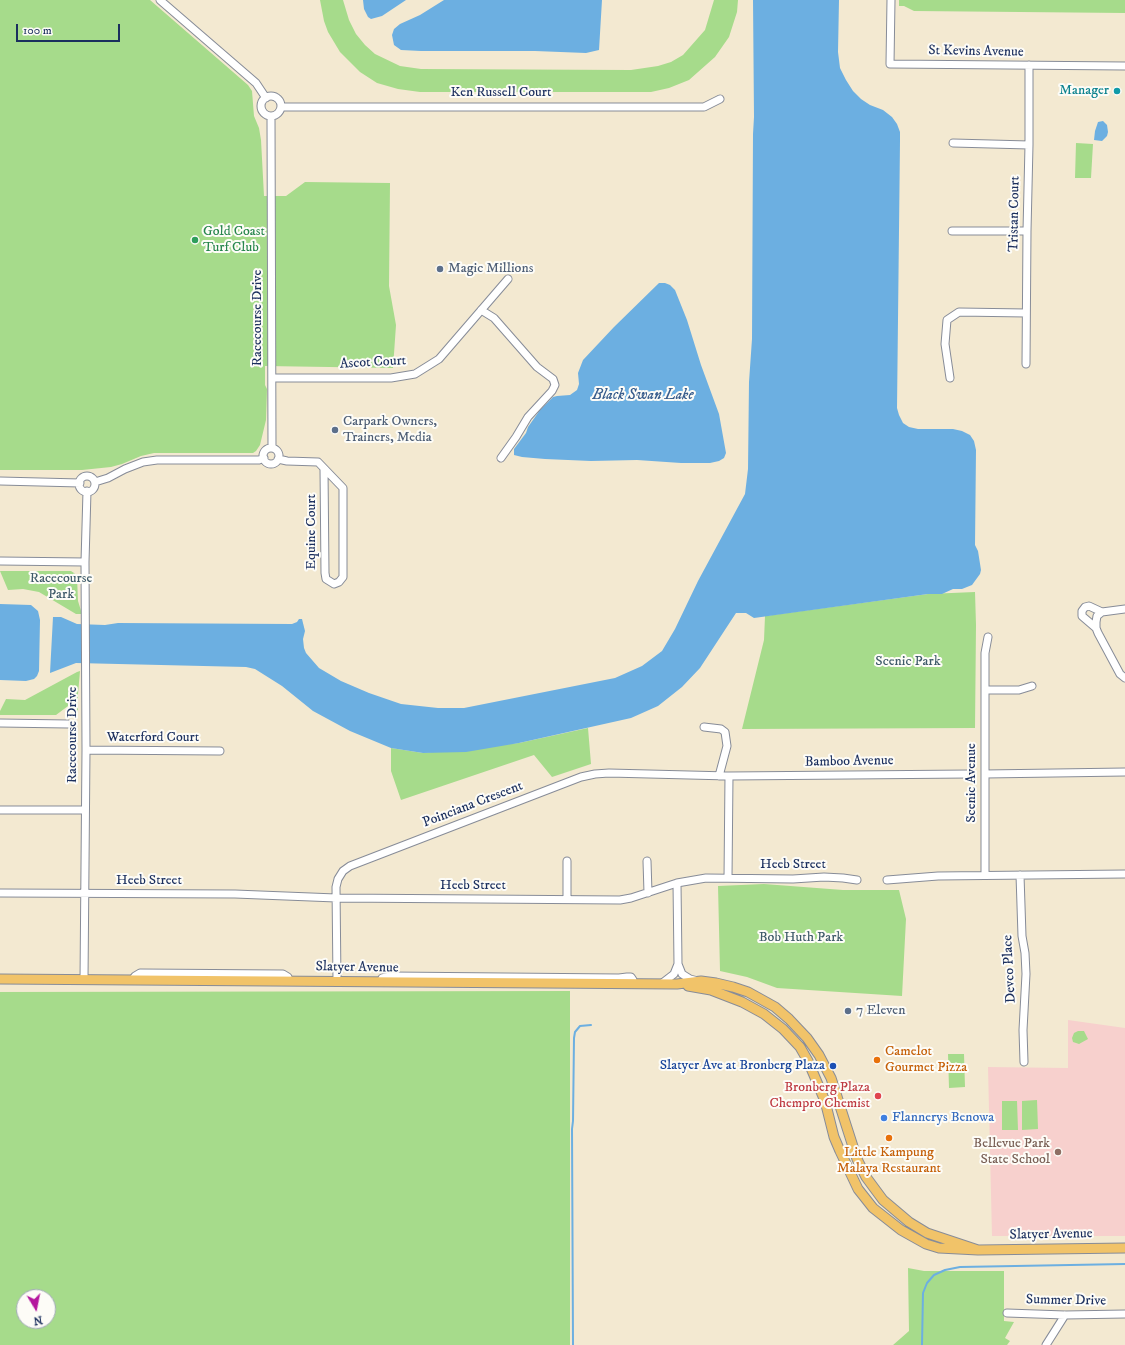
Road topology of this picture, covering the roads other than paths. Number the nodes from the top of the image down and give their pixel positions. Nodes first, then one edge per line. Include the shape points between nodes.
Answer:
1 (160, 0) edge
2 (891, 0) edge
3 (1029, 65) junction
4 (1125, 66) edge
5 (266, 98) junction
6 (720, 99) dead end
7 (280, 107) junction
8 (271, 116) junction
9 (953, 143) dead end
10 (1029, 145) junction
11 (952, 231) dead end
12 (1027, 231) junction
13 (508, 279) dead end
14 (481, 310) junction
15 (1026, 313) junction
16 (1026, 364) dead end
17 (272, 378) junction
18 (950, 378) dead end
19 (272, 448) junction
20 (264, 458) junction
21 (501, 458) dead end
22 (278, 459) junction
23 (324, 469) junction
24 (0, 481) edge
25 (95, 482) junction
26 (80, 483) junction
27 (87, 491) junction
28 (0, 561) edge
29 (85, 562) junction
30 (1125, 608) edge
31 (1102, 612) junction
32 (1096, 628) junction
33 (988, 637) dead end
34 (1125, 678) edge
35 (1032, 686) dead end
36 (985, 690) junction
37 (0, 724) edge
38 (68, 724) dead end
39 (704, 727) dead end
40 (86, 750) junction
41 (220, 751) dead end
42 (1125, 772) edge
43 (970, 774) dead end
44 (985, 774) junction
45 (719, 776) junction
46 (729, 776) junction
47 (0, 810) edge
48 (85, 810) junction
49 (568, 861) dead end
50 (647, 861) dead end
51 (1125, 874) edge
52 (985, 875) junction
53 (1020, 875) junction
54 (728, 878) junction
55 (857, 880) dead end
56 (887, 880) dead end
57 (677, 883) junction
58 (0, 892) edge
59 (85, 893) junction
60 (648, 893) junction
61 (336, 898) junction
62 (567, 899) junction
63 (678, 964) junction
64 (0, 975) edge
65 (0, 980) edge
66 (36, 980) junction
67 (84, 980) junction
68 (337, 982) junction
69 (701, 982) junction
70 (661, 984) junction
71 (677, 984) junction
72 (1024, 1062) dead end
73 (1125, 1248) edge
74 (978, 1250) junction
75 (1007, 1313) dead end
76 (1125, 1314) edge
77 (1065, 1315) junction
78 (1046, 1345) edge

1 - 5 street via 256,83
2 - 3 street, St Kevins Avenue via 890,64
3 - 4 street, St Kevins Avenue
3 - 10 street, Tristan Court
5 - 7 street via 276,98 280,102
5 - 8 street via 261,102 261,108 264,113
6 - 7 street, Ken Russell Court via 704,107
7 - 8 street via 278,112
8 - 17 street, Racecourse Drive
9 - 10 street
10 - 12 street, Tristan Court
11 - 12 street
12 - 15 street, Tristan Court
13 - 14 street, Ascot Court
14 - 17 street, Ascot Court via 439,359 415,374 391,378
14 - 21 street via 494,318 537,367 553,379 555,385 528,417
15 - 16 street, Tristan Court
15 - 18 street via 959,312 947,320 945,344
17 - 19 street, Racecourse Drive
19 - 20 street via 266,450
19 - 22 street via 277,451
20 - 22 street via 270,464
20 - 25 street via 157,460 143,462
22 - 23 street, Equine Court via 318,462
23 - 23 street, Equine Court via 343,488 343,577 334,584 326,579 325,573
24 - 26 street
25 - 26 street via 88,476 82,478
25 - 27 street via 94,488
26 - 27 street
27 - 29 street, Racecourse Drive
28 - 29 street
29 - 40 street, Racecourse Drive
30 - 31 street
31 - 32 street via 1096,619
31 - 32 street via 1089,606 1082,611 1084,618
32 - 34 street via 1120,674
33 - 36 street, Scenic Avenue via 985,653
35 - 36 street via 1019,690
36 - 44 street, Scenic Avenue
37 - 38 street
39 - 45 street via 725,732 727,746
40 - 41 street, Waterford Court
40 - 48 street, Racecourse Drive
42 - 44 street
43 - 46 street, Bamboo Avenue
44 - 52 street, Scenic Avenue
45 - 46 street, Poinciana Crescent
45 - 61 street, Poinciana Crescent via 609,773 581,777 350,866 338,879
46 - 54 street
47 - 48 street
48 - 59 street, Racecourse Drive
49 - 62 street
50 - 60 street
51 - 53 street
52 - 53 street
52 - 56 street
53 - 72 street, Devco Place via 1026,974
54 - 55 street, Heeb Street via 824,877
54 - 57 street, Heeb Street via 706,878
57 - 60 street, Heeb Street
57 - 63 street
58 - 59 street, Heeb Street
59 - 61 street, Heeb Street
59 - 67 street, Racecourse Drive
60 - 62 street, Heeb Street via 620,900
61 - 62 street, Heeb Street
61 - 68 street, Poinciana Crescent
63 - 69 street via 682,974
63 - 70 street via 674,974
64 - 66 street, Slatyer Avenue via 28,975
65 - 66 main road, Slatyer Avenue
66 - 67 main road, Slatyer Avenue
67 - 68 main road, Slatyer Avenue
68 - 70 main road, Slatyer Avenue
69 - 71 main road, Slatyer Avenue
69 - 74 main road, Slatyer Avenue via 716,983 748,992 790,1019 819,1055 831,1078 854,1152 876,1191 891,1208 927,1233
70 - 71 main road, Slatyer Avenue
71 - 74 main road, Slatyer Avenue via 711,990 742,1002 764,1014 800,1047 824,1101 834,1137 858,1189 882,1216 926,1244 939,1248
73 - 74 main road, Slatyer Avenue
75 - 77 street, Summer Drive
76 - 77 street, Summer Drive
77 - 78 street

